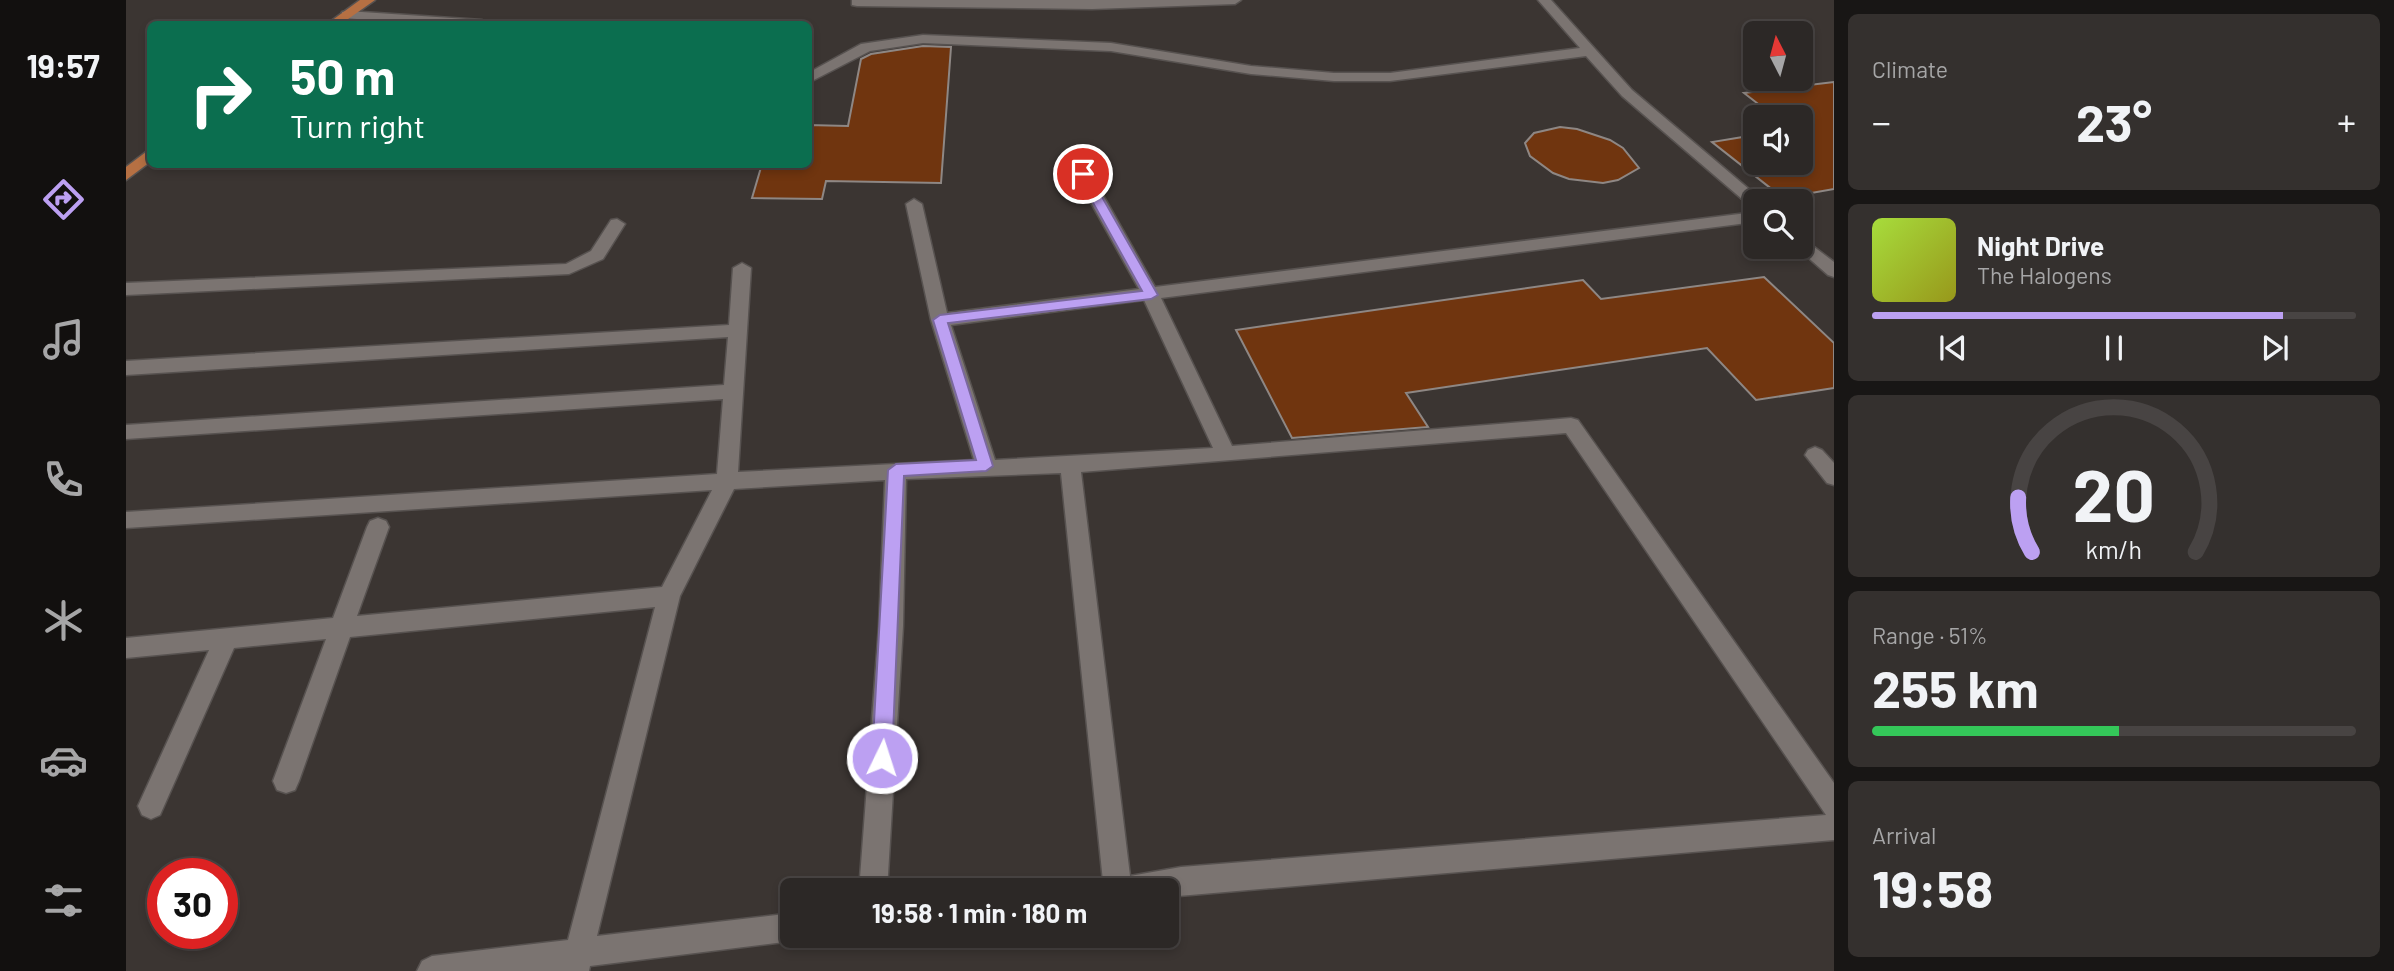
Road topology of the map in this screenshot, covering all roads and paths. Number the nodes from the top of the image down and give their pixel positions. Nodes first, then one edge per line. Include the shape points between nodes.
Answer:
1 (369, 0) edge
2 (1235, 0) edge
3 (1544, 0) edge
4 (1195, 1) edge
5 (857, 2) edge
6 (1090, 3) edge
7 (347, 15) junction
8 (338, 21) edge
9 (437, 21) edge
10 (1590, 51) junction
11 (812, 77) edge
12 (147, 157) edge
13 (1083, 174) dead end
14 (126, 175) edge
15 (1743, 192) edge
16 (914, 204) dead end
17 (1743, 218) edge
18 (617, 224) dead end
19 (1813, 253) edge
20 (742, 268) dead end
21 (1834, 271) edge
22 (126, 289) edge
23 (1151, 295) junction
24 (940, 320) junction
25 (740, 330) junction
26 (126, 368) edge
27 (735, 391) junction
28 (126, 432) edge
29 (1226, 454) junction
30 (1815, 455) dead end
31 (1070, 462) junction
32 (986, 466) junction
33 (896, 470) junction
34 (1834, 477) edge
35 (727, 481) junction
36 (126, 520) edge
37 (378, 527) dead end
38 (669, 596) junction
39 (340, 630) junction
40 (226, 639) junction
41 (126, 648) edge
42 (286, 781) dead end
43 (1834, 805) edge
44 (151, 806) dead end
45 (1834, 827) edge
46 (874, 878) edge
47 (1117, 878) edge
48 (1179, 880) edge
49 (780, 929) edge
50 (576, 962) edge
51 (432, 971) edge

1 - 7 main road
2 - 4 street
3 - 10 street
4 - 6 street
5 - 6 street
7 - 8 main road
7 - 9 street
10 - 11 street via 1415,75 1334,77 1251,70 1111,47 923,39 866,47
10 - 15 street via 1627,93
12 - 14 main road
13 - 23 street
16 - 24 street
17 - 23 street
18 - 22 street via 597,255 569,270
19 - 21 street
20 - 25 street
23 - 24 street
23 - 29 street
24 - 32 street
25 - 26 street
25 - 27 street
27 - 28 street
27 - 35 street
29 - 31 street
29 - 43 street via 1571,425
30 - 34 street
31 - 32 street
31 - 47 street
32 - 33 street
33 - 35 street
33 - 46 street
35 - 36 street
35 - 38 street
37 - 39 street
38 - 39 street
38 - 50 street
39 - 40 street
39 - 42 street
40 - 41 street
40 - 44 street
45 - 48 street
49 - 50 street
50 - 51 street

